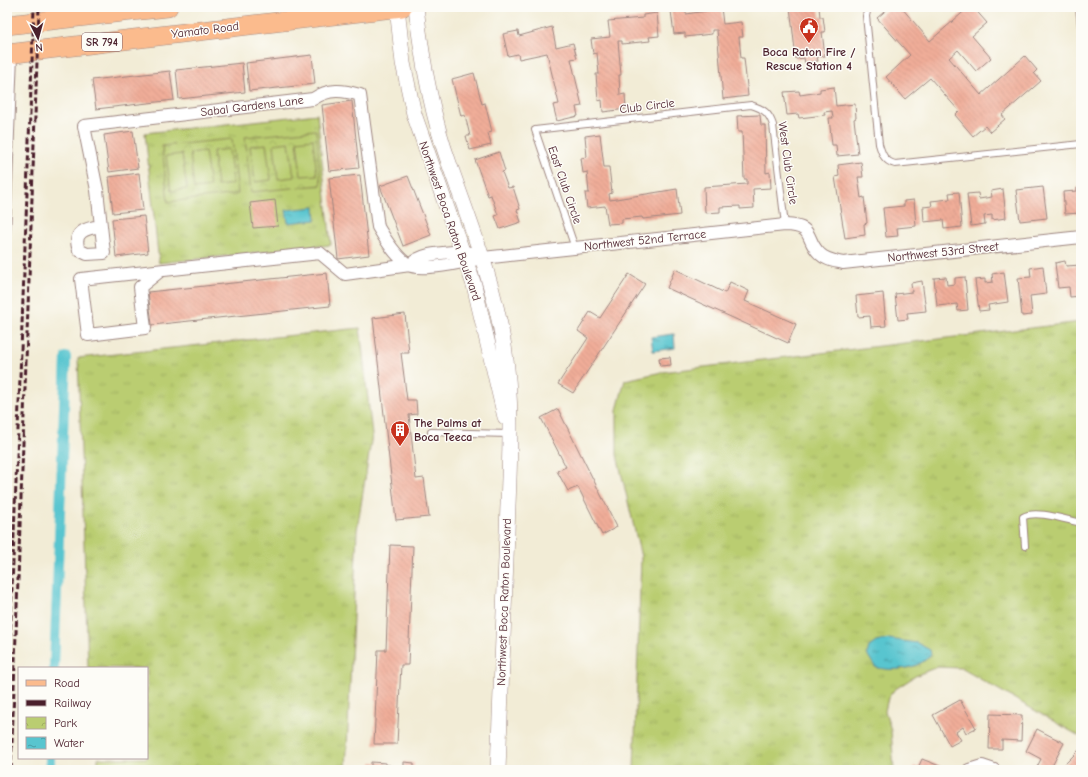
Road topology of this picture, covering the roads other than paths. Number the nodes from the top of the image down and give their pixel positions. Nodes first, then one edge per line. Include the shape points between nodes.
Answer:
1 (168, 7) edge
2 (399, 7) edge
3 (416, 7) edge
4 (868, 7) edge
5 (1079, 7) edge
6 (7, 25) edge
7 (1081, 27) edge
8 (11, 53) edge
9 (762, 108) joint
10 (535, 130) joint
11 (1081, 144) edge
12 (784, 225) junction
13 (101, 226) dead end
14 (7, 235) edge
15 (1081, 237) edge
16 (814, 244) joint
17 (575, 248) junction
18 (465, 256) junction
19 (483, 258) junction
20 (410, 265) junction
21 (160, 271) junction
22 (430, 432) dead end
23 (509, 434) junction
24 (1081, 524) edge
25 (1025, 546) dead end
26 (498, 770) edge
27 (969, 770) edge
28 (994, 770) edge

1 - 6 main road, SR 794
2 - 8 main road, Yamato Road / SR 794
2 - 18 street, Northwest Boca Raton Boulevard via 403,62 414,114
3 - 19 street, Northwest Boca Raton Boulevard via 432,104 449,163
4 - 11 lane via 866,16 879,144 882,154 889,162 895,164
5 - 7 lane
8 - 14 lane
9 - 10 lane, Club Circle via 751,105
9 - 12 lane, West Club Circle via 770,115 773,125
10 - 17 lane, East Club Circle
12 - 16 street, Northwest 52nd Terrace via 795,225 805,229
12 - 17 street, Northwest 52nd Terrace
13 - 20 street, Sabal Gardens Lane via 84,126 313,99 322,93 342,90 360,95 378,227 387,242
15 - 16 street, Northwest 53rd Street via 843,263 829,260 819,254
17 - 19 street, Northwest 52nd Terrace
18 - 19 street
18 - 20 street via 423,256
18 - 23 street, Northwest Boca Raton Boulevard via 486,332
19 - 23 street, Northwest Boca Raton Boulevard via 504,344 510,400
20 - 21 street via 344,274 320,253
21 - 21 street via 81,279 88,335 144,328 140,288
22 - 23 lane
23 - 26 street, Northwest Boca Raton Boulevard
24 - 25 lane via 1028,514 1023,517 1022,524
27 - 28 street via 982,766

